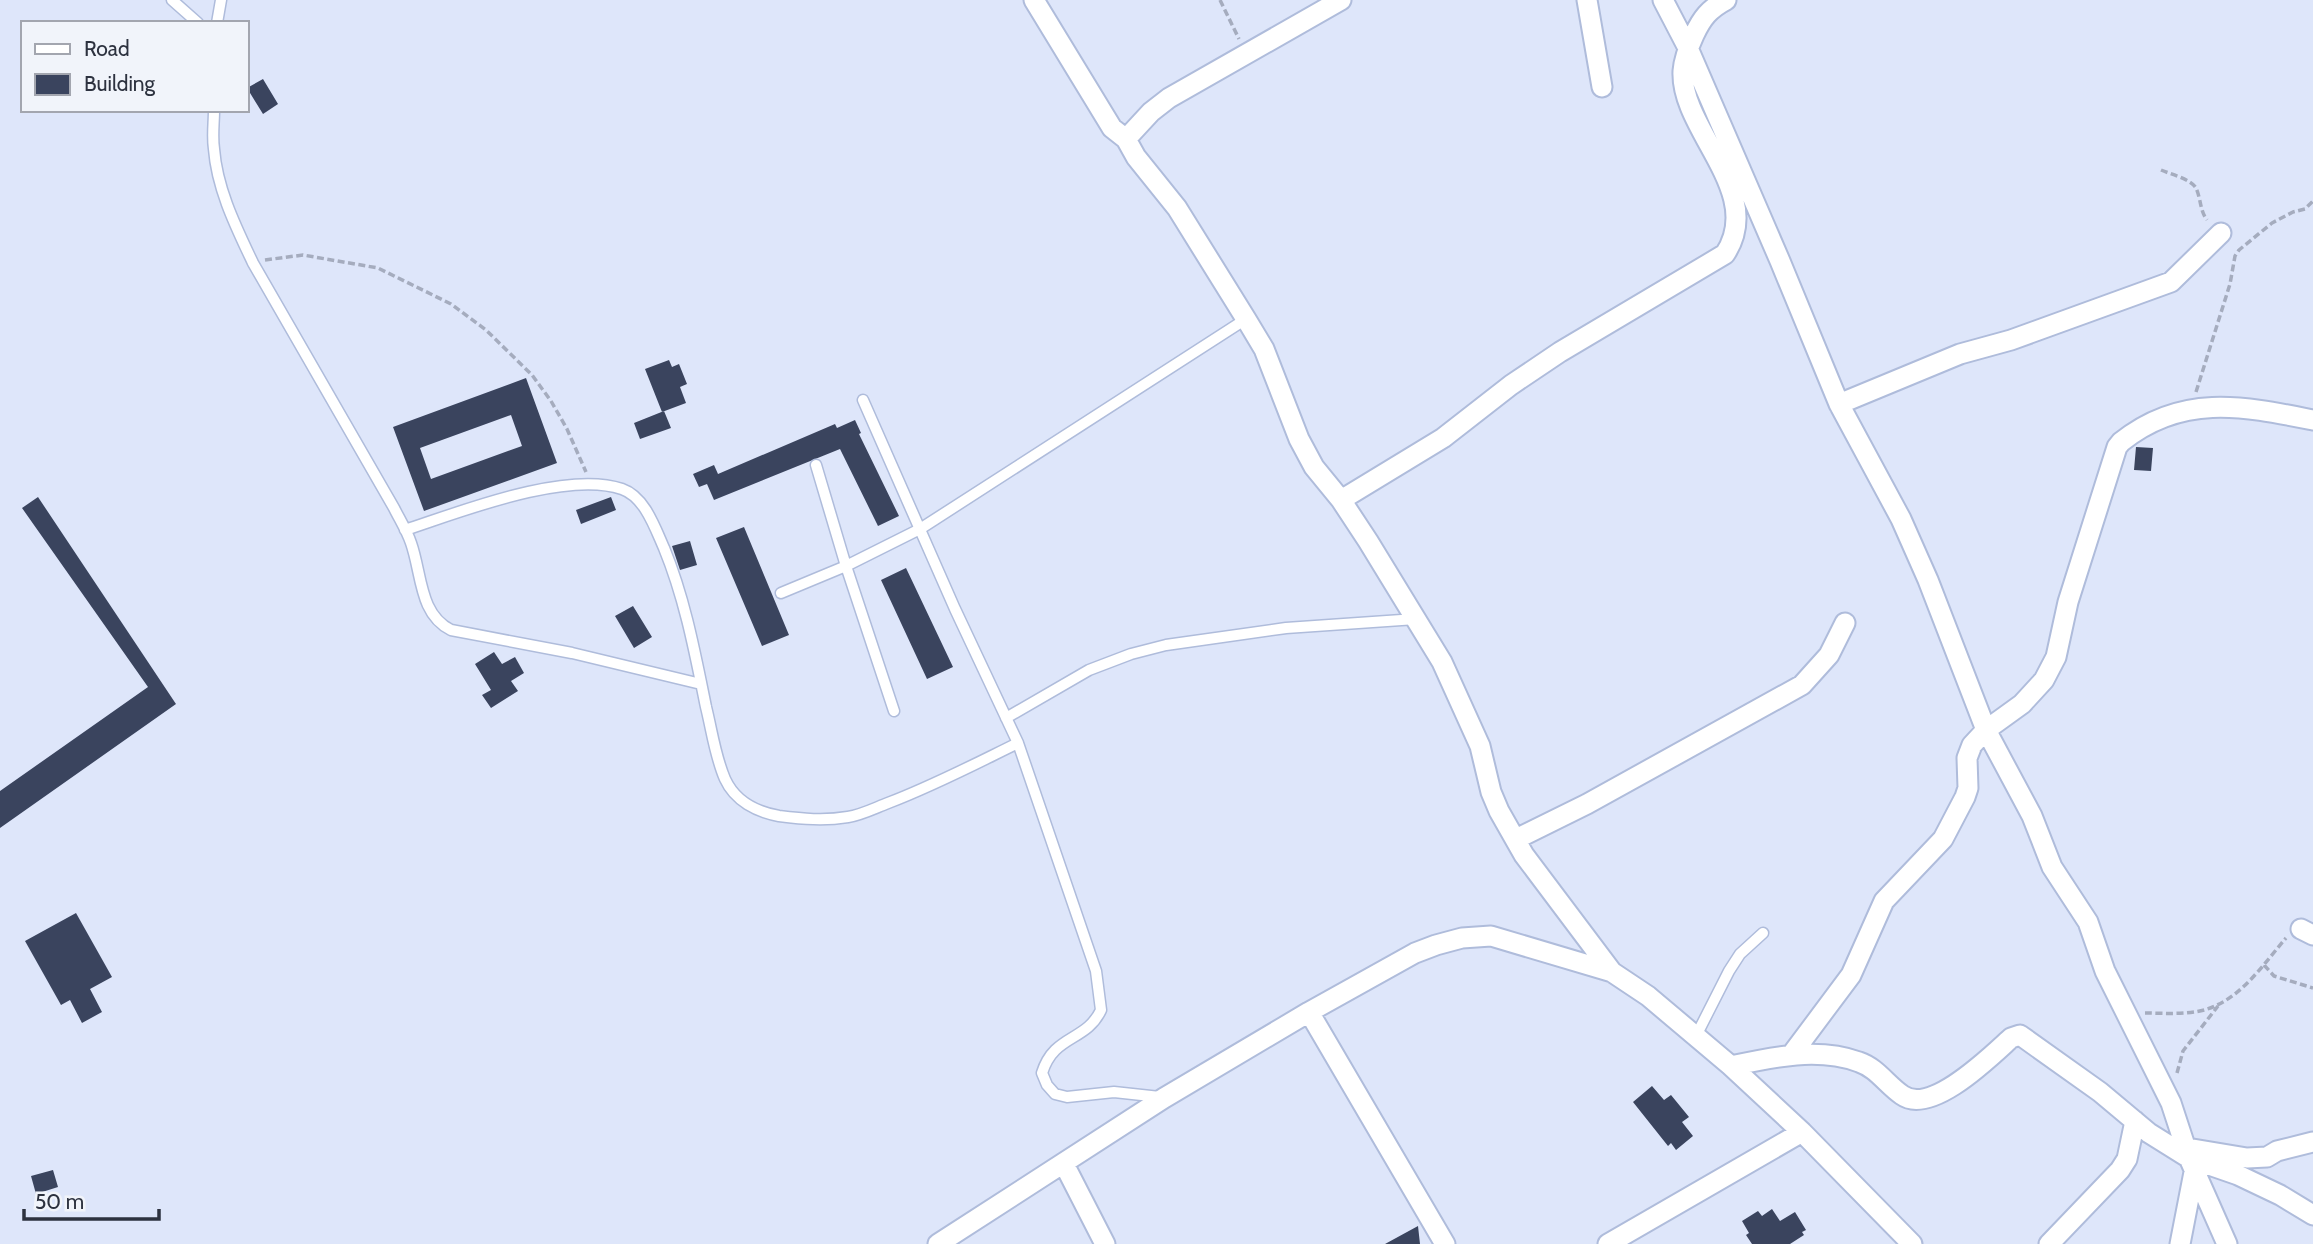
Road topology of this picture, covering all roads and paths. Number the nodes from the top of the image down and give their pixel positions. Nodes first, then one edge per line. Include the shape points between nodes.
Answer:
1 (172, 0) edge
2 (221, 0) edge
3 (1034, 0) edge
4 (1220, 0) edge
5 (1341, 0) edge
6 (1587, 0) edge
7 (1662, 0) edge
8 (1726, 0) edge
9 (196, 21) edge
10 (217, 21) edge
11 (1688, 48) junction
12 (1246, 53) junction
13 (1602, 87) dead end
14 (214, 112) edge
15 (1126, 139) junction
16 (2161, 170) dead end
17 (2313, 201) edge
18 (2221, 233) joint
19 (253, 263) junction
20 (1246, 319) junction
21 (863, 400) dead end
22 (1839, 404) junction
23 (2189, 410) junction
24 (2313, 420) edge
25 (816, 465) dead end
26 (591, 484) junction
27 (1341, 500) junction
28 (919, 529) junction
29 (405, 530) junction
30 (846, 566) junction
31 (781, 593) dead end
32 (1416, 619) junction
33 (1845, 623) dead end
34 (701, 684) junction
35 (894, 710) dead end
36 (1006, 718) junction
37 (1986, 730) junction
38 (1018, 743) junction
39 (1516, 839) junction
40 (2307, 932) edge
41 (1763, 933) dead end
42 (2263, 965) junction
43 (1612, 972) junction
44 (2313, 988) edge
45 (2220, 1004) junction
46 (1309, 1012) junction
47 (2125, 1012) junction
48 (1696, 1036) junction
49 (1792, 1054) junction
50 (1731, 1066) junction
51 (1164, 1098) junction
52 (2171, 1102) junction
53 (2135, 1121) junction
54 (1802, 1132) junction
55 (2313, 1142) edge
56 (2190, 1157) junction
57 (1064, 1164) junction
58 (2313, 1214) edge
59 (938, 1244) edge
60 (1105, 1244) edge
61 (1445, 1244) edge
62 (1608, 1244) edge
63 (1912, 1244) edge
64 (2049, 1244) edge
65 (2180, 1244) edge
66 (2227, 1244) edge

1 - 9 lane
2 - 10 lane
3 - 15 street via 1112,128
4 - 12 path
5 - 12 street
6 - 13 street
7 - 11 street
8 - 11 street via 1705,14
11 - 22 street
11 - 27 street via 1683,72 1688,98 1728,180 1735,214 1736,231 1725,254 1560,352 1443,438
12 - 15 street via 1169,98
14 - 19 lane via 218,179
15 - 20 street via 1177,208
16 - 18 path via 2196,188 2204,217
17 - 23 path via 2272,223 2235,256 2223,310
18 - 22 street via 2171,282 1960,354
19 - 26 path via 303,255 372,266 451,304 486,330 531,375 567,429
19 - 29 lane
20 - 27 street via 1270,363 1298,439
20 - 28 lane
21 - 28 lane
22 - 37 street via 1901,519
23 - 24 street via 2211,406 2256,409
23 - 37 street via 2166,416 2117,447 2068,602 2056,657 2044,680 2022,704
25 - 30 lane
26 - 29 lane via 565,485 494,502
26 - 34 lane via 624,490 653,521 690,631
27 - 32 street
28 - 30 lane
28 - 36 lane
29 - 34 lane via 426,605 439,624 451,631 572,653
30 - 31 lane
30 - 35 lane
32 - 36 lane via 1286,628 1166,645 1089,670
32 - 39 street via 1471,722 1491,792
33 - 39 street via 1829,655 1802,685
34 - 38 lane via 726,781 740,800 763,813 811,821 850,817 921,790
36 - 38 lane
37 - 47 street via 2032,816 2052,867 2088,922
37 - 49 street via 1969,752 1965,797 1942,839 1884,901 1852,975
38 - 51 lane via 1100,989 1097,1019 1059,1045 1045,1062 1046,1085 1067,1097 1114,1092
39 - 43 street
40 - 42 path via 2286,938
41 - 48 lane via 1740,954
42 - 44 path via 2274,976
42 - 45 path
43 - 46 street via 1491,936 1462,938 1416,953
43 - 48 street
45 - 47 path via 2187,1013
45 - 52 path via 2183,1051
46 - 51 street
46 - 61 street
47 - 52 street
48 - 50 street
49 - 50 street
49 - 53 street via 1859,1062 1913,1099 1961,1083 2020,1035
50 - 54 street
51 - 57 street
52 - 56 street
53 - 56 street
53 - 64 street via 2120,1170
54 - 62 street
54 - 63 street
55 - 56 street via 2267,1157
56 - 58 street via 2238,1175
56 - 65 street
56 - 66 street
57 - 59 street
57 - 60 street

